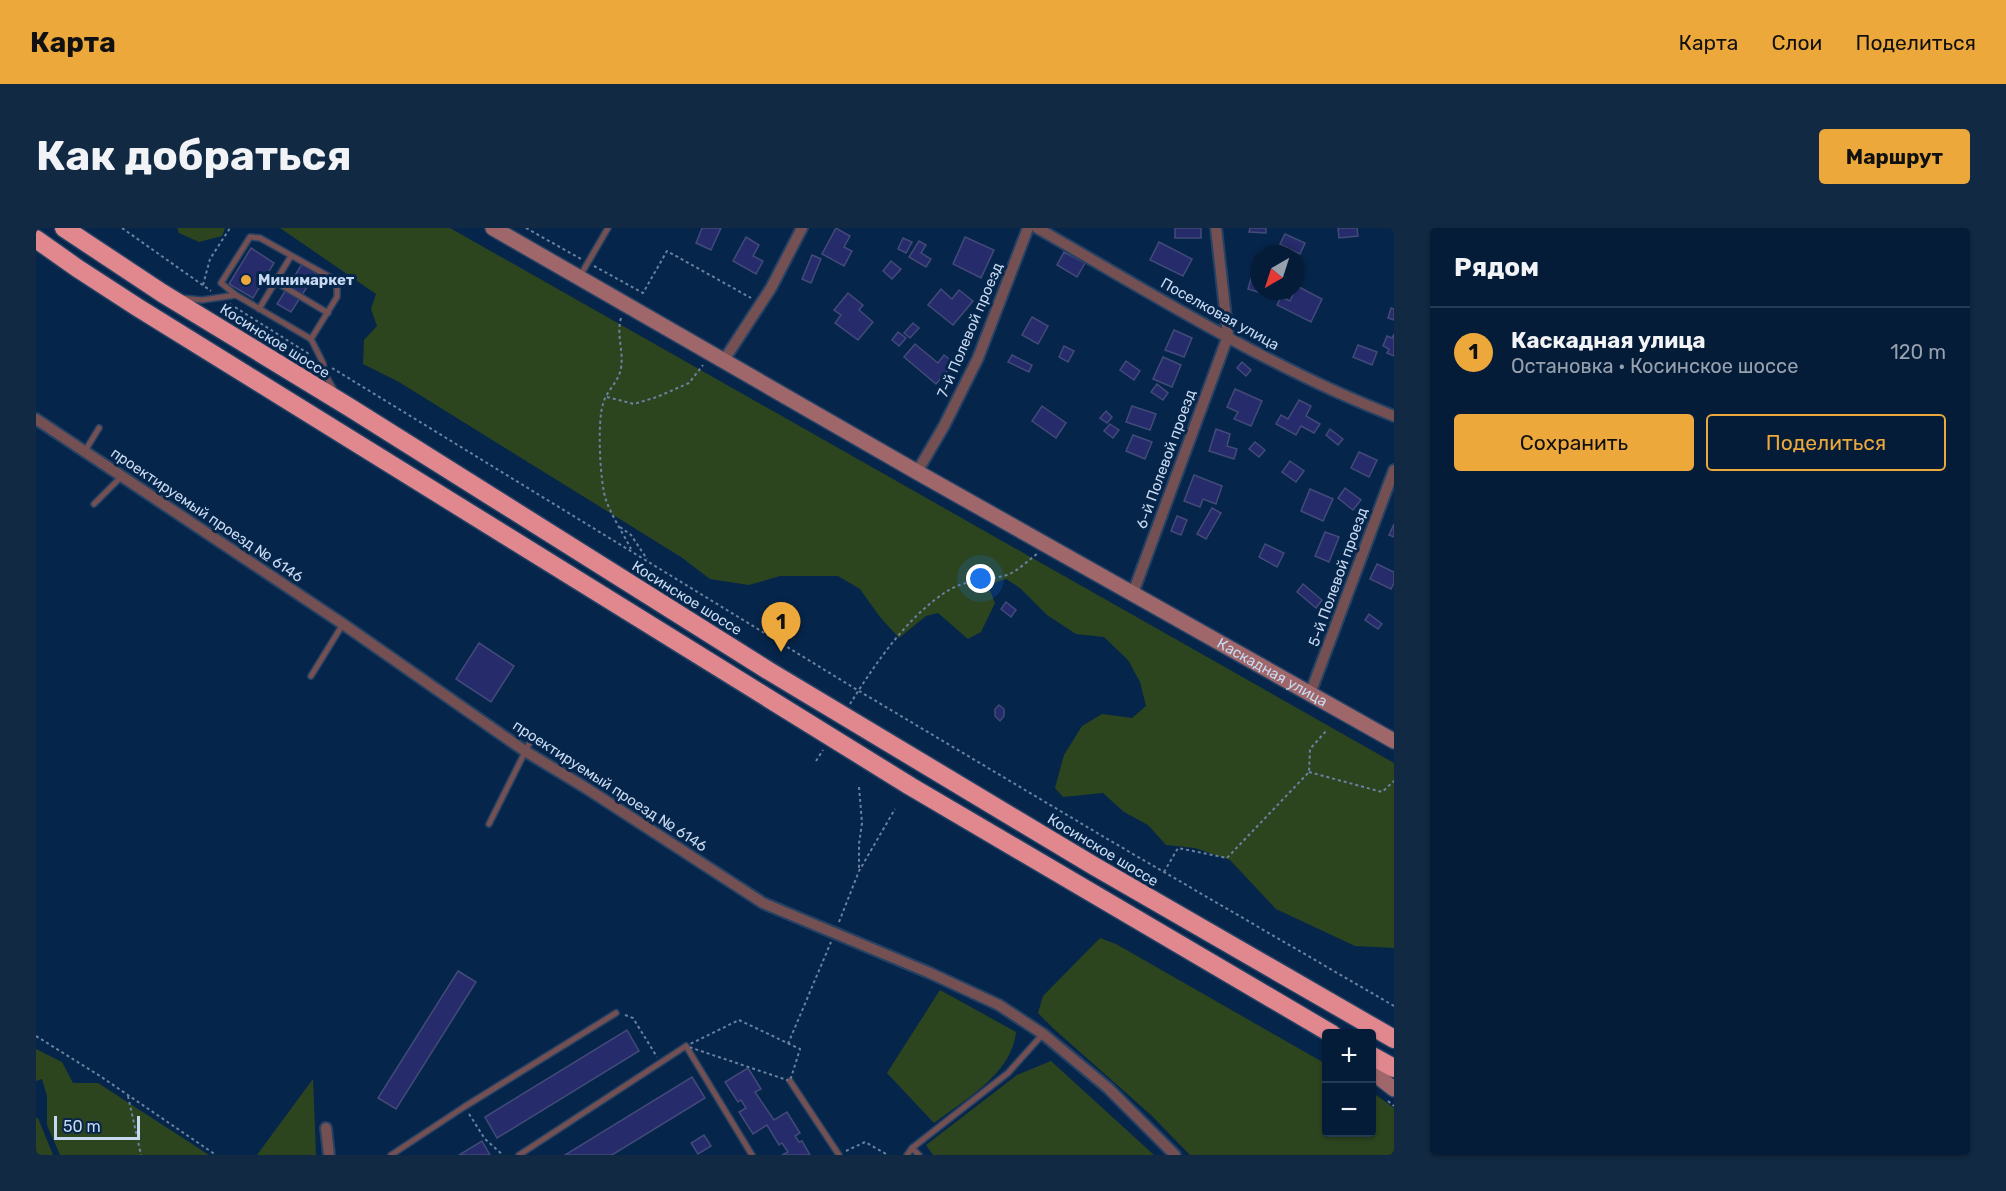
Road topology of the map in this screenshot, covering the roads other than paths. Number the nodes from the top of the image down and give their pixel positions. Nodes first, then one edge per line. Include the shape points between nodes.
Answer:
1 (64, 228) edge
2 (493, 228) edge
3 (608, 228) edge
4 (802, 228) edge
5 (1028, 228) edge
6 (1037, 228) edge
7 (1216, 228) edge
8 (36, 239) edge
9 (291, 256) junction
10 (579, 277) junction
11 (276, 282) junction
12 (162, 293) junction
13 (236, 295) junction
14 (259, 309) junction
15 (328, 313) junction
16 (1228, 336) junction
17 (311, 339) junction
18 (724, 360) junction
19 (349, 407) junction
20 (1394, 416) edge
21 (36, 418) edge
22 (99, 428) dead end
23 (85, 451) junction
24 (1394, 470) edge
25 (917, 472) junction
26 (122, 476) junction
27 (94, 504) dead end
28 (1133, 593) junction
29 (343, 624) junction
30 (311, 676) dead end
31 (1310, 694) junction
32 (533, 736) dead end
33 (1394, 741) edge
34 (525, 751) junction
35 (489, 824) dead end
36 (1277, 1002) junction
37 (616, 1012) road end
38 (1351, 1015) junction
39 (1323, 1029) edge
40 (1394, 1031) edge
41 (1043, 1034) junction
42 (1322, 1034) edge
43 (1394, 1039) edge
44 (1376, 1059) edge
45 (1394, 1068) edge
46 (1376, 1076) edge
47 (790, 1081) road end
48 (1394, 1089) edge
49 (326, 1128) dead end
50 (912, 1148) junction
51 (329, 1155) edge
52 (391, 1155) edge
53 (519, 1155) edge
54 (752, 1155) edge
55 (840, 1155) edge
56 (907, 1155) edge
57 (919, 1155) edge
58 (1175, 1155) edge

1 - 12 highway, Косинское шоссе
2 - 10 street, Каскадная улица
3 - 10 lane
4 - 18 street via 762,304
5 - 25 street, 7-й Полевой проезд via 973,368
6 - 16 street, Поселковая улица
7 - 16 street
8 - 36 highway via 137,306 900,780
9 - 11 lane
9 - 13 lane via 260,238 250,237 221,283
9 - 15 lane via 337,281 337,297
10 - 18 street, Каскадная улица
11 - 14 lane
11 - 15 lane
12 - 13 lane via 201,300
12 - 19 highway, Косинское шоссе
13 - 14 lane
14 - 17 lane
15 - 17 lane
16 - 20 street, Поселковая улица via 1337,392
16 - 28 street, 6-й Полевой проезд
17 - 19 lane via 333,389
18 - 25 street, Каскадная улица
19 - 38 highway, Косинское шоссе via 769,671
21 - 23 street, проектируемый проезд № 6146
22 - 23 lane
23 - 26 street, проектируемый проезд № 6146
24 - 31 street, 5-й Полевой проезд
25 - 28 street, Каскадная улица
26 - 27 lane
26 - 29 street, проектируемый проезд № 6146
28 - 31 street, Каскадная улица
29 - 30 lane
29 - 34 street, проектируемый проезд № 6146
31 - 33 street, Каскадная улица
32 - 34 lane
34 - 35 lane
34 - 41 street, проектируемый проезд № 6146 via 763,903 999,1005
36 - 39 highway
36 - 42 street
37 - 52 lane
38 - 40 street
38 - 43 highway, Косинское шоссе
41 - 50 lane via 1008,1073
41 - 58 street, проектируемый проезд № 6146 via 1108,1088
44 - 45 highway
46 - 48 street
47 - 55 lane
49 - 51 street
50 - 56 lane
50 - 57 lane
53 - 54 lane via 686,1046

